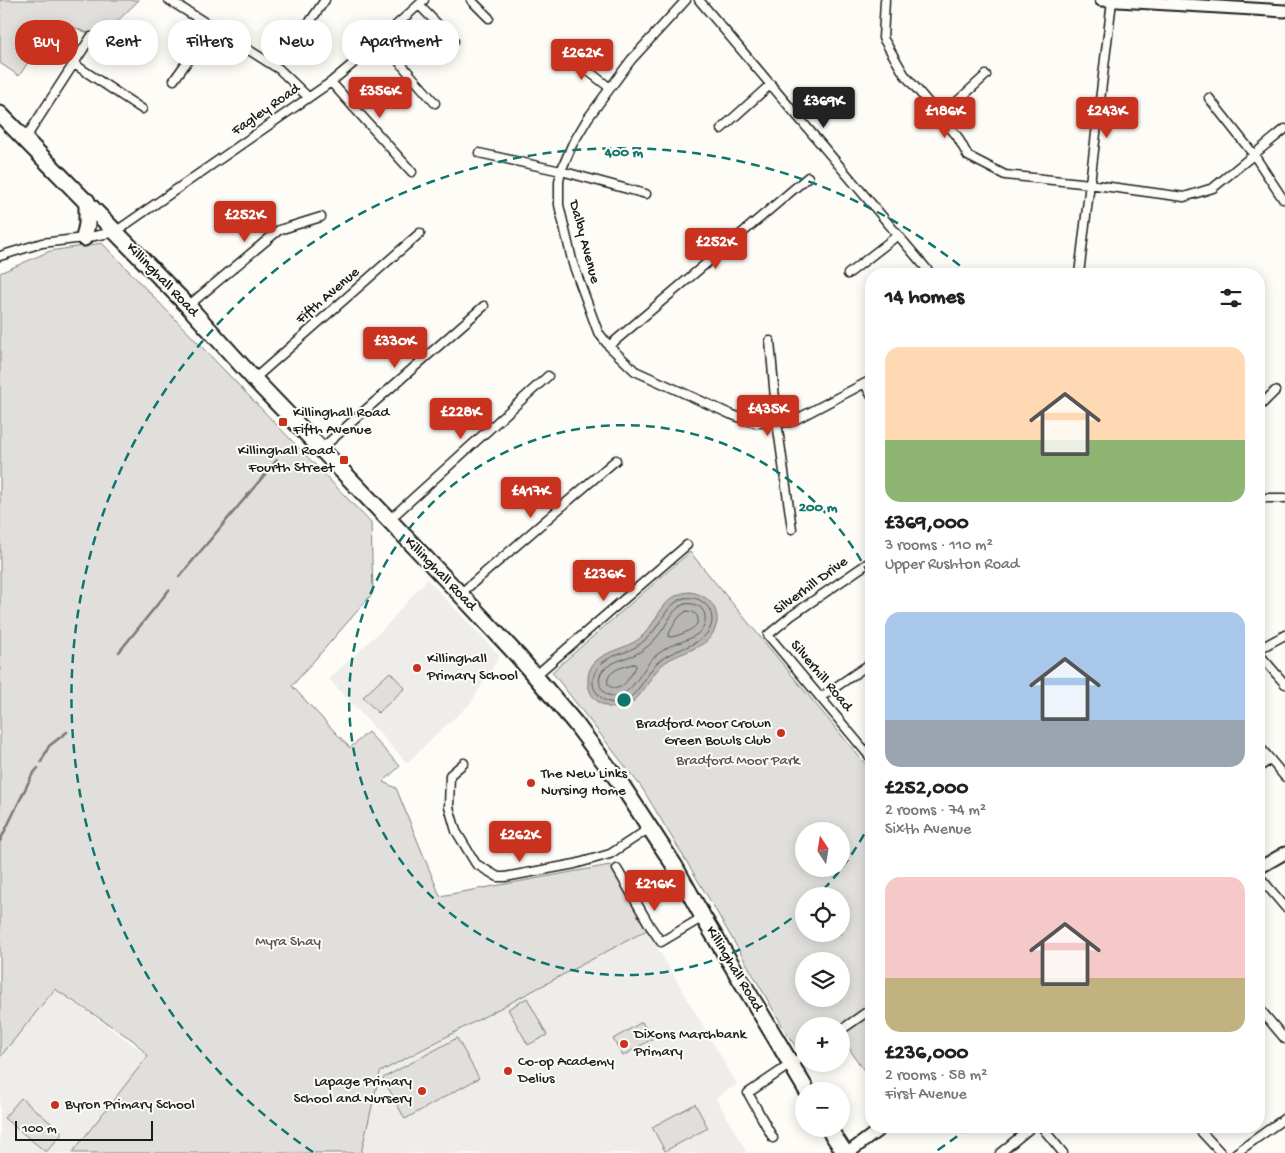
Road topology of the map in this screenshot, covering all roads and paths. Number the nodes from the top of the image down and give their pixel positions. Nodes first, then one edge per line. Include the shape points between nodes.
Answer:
1 (169, 0) edge
2 (325, 0) edge
3 (471, 0) edge
4 (686, 0) edge
5 (699, 0) edge
6 (885, 0) edge
7 (1106, 0) edge
8 (421, 2) edge
9 (1285, 11) edge
10 (489, 18) dead end
11 (201, 20) edge
12 (311, 20) edge
13 (402, 20) edge
14 (436, 20) edge
15 (88, 42) edge
16 (251, 51) edge
17 (569, 56) dead end
18 (78, 58) edge
19 (73, 65) edge
20 (76, 65) edge
21 (185, 65) edge
22 (351, 65) edge
23 (402, 65) edge
24 (986, 75) dead end
25 (174, 80) dead end
26 (331, 82) junction
27 (771, 84) junction
28 (610, 88) junction
29 (308, 97) junction
30 (1209, 98) dead end
31 (435, 103) dead end
32 (142, 109) dead end
33 (0, 114) edge
34 (940, 117) junction
35 (721, 129) dead end
36 (1285, 129) edge
37 (25, 139) junction
38 (479, 153) dead end
39 (1254, 155) junction
40 (561, 171) junction
41 (412, 172) dead end
42 (808, 177) dead end
43 (1090, 184) junction
44 (646, 194) dead end
45 (1283, 199) dead end
46 (87, 202) junction
47 (321, 218) dead end
48 (115, 232) junction
49 (420, 233) dead end
50 (898, 234) junction
51 (84, 238) junction
52 (0, 256) edge
53 (926, 268) edge
54 (1080, 268) edge
55 (848, 274) dead end
56 (188, 306) junction
57 (484, 306) dead end
58 (770, 341) dead end
59 (609, 346) junction
60 (548, 376) dead end
61 (254, 379) junction
62 (865, 384) edge
63 (1275, 391) dead end
64 (1265, 401) edge
65 (778, 422) junction
66 (321, 449) junction
67 (616, 460) dead end
68 (1265, 498) edge
69 (1285, 498) edge
70 (389, 520) junction
71 (792, 529) dead end
72 (687, 545) dead end
73 (865, 565) edge
74 (460, 594) junction
75 (768, 635) joint
76 (1285, 635) edge
77 (1265, 646) edge
78 (1265, 661) edge
79 (865, 667) edge
80 (535, 676) junction
81 (1285, 684) edge
82 (820, 698) junction
83 (865, 751) edge
84 (1265, 754) edge
85 (1270, 760) junction
86 (1265, 763) edge
87 (464, 764) dead end
88 (1285, 777) edge
89 (650, 828) junction
90 (1285, 853) edge
91 (1265, 865) edge
92 (617, 869) dead end
93 (1265, 883) edge
94 (1285, 907) edge
95 (703, 917) junction
96 (865, 1013) edge
97 (1265, 1015) edge
98 (850, 1024) edge
99 (1285, 1039) edge
100 (795, 1055) edge
101 (795, 1062) edge
102 (1285, 1118) edge
103 (1265, 1132) edge
104 (874, 1133) edge
105 (1024, 1133) edge
106 (1047, 1133) edge
107 (1202, 1133) edge
108 (1264, 1133) edge
109 (835, 1137) edge
110 (773, 1138) dead end
111 (846, 1153) edge
112 (1000, 1153) edge
113 (1063, 1153) edge
114 (1221, 1153) edge
115 (1236, 1153) edge

1 - 11 street
2 - 12 street
3 - 10 street
4 - 28 street, Dalby Avenue
5 - 27 street
6 - 34 street via 883,38 904,74
7 - 9 street
7 - 43 street
8 - 13 street, Fagley Road
8 - 14 street
15 - 18 street
16 - 29 street via 279,69
17 - 28 street
19 - 37 street
20 - 32 street
21 - 25 street
22 - 26 street, Fagley Road
23 - 31 street
24 - 34 street
26 - 29 street, Fagley Road
26 - 41 street
27 - 35 street
27 - 50 street
28 - 40 street, Dalby Avenue via 572,145
29 - 48 street, Fagley Road
30 - 39 street
33 - 37 highway, Killinghall Road
34 - 43 street via 957,136 968,156 1005,175
36 - 39 street
37 - 46 highway, Killinghall Road
38 - 40 street
39 - 43 street via 1213,188 1184,197
39 - 45 street
40 - 44 street
40 - 59 street, Dalby Avenue via 559,205 573,264 598,332
42 - 59 street
43 - 54 street
46 - 48 highway, Killinghall Road
46 - 51 highway
47 - 56 street via 279,230
48 - 51 street
48 - 56 highway, Killinghall Road
49 - 61 street, Fifth Avenue
50 - 53 street
50 - 55 street
51 - 52 street via 42,243
56 - 61 highway, Killinghall Road
57 - 66 street
58 - 65 street
59 - 65 street, Dalby Avenue via 635,371 730,414 755,422
60 - 70 street
61 - 66 highway, Killinghall Road
62 - 65 street, Dalby Avenue via 790,422
63 - 64 street
65 - 71 street
66 - 70 highway, Killinghall Road
67 - 74 street
68 - 69 street
70 - 74 highway, Killinghall Road
72 - 80 street
73 - 75 street, Silverhill Drive
74 - 80 highway, Killinghall Road
75 - 82 street, Silverhill Road
76 - 77 street
78 - 81 street
79 - 82 street
80 - 89 highway, Killinghall Road via 591,744
82 - 83 street, Silverhill Road
84 - 85 street
85 - 86 street
85 - 88 street
87 - 89 street via 450,775 449,807 456,831 476,864 498,877 566,866 610,854
89 - 95 highway, Killinghall Road
90 - 91 street
92 - 95 street via 661,942
93 - 94 street
95 - 100 highway, Killinghall Road
96 - 98 street
97 - 99 street
101 - 110 street via 748,1093
102 - 103 street
104 - 111 street
105 - 112 street
106 - 113 street
107 - 114 street
108 - 115 street
109 - 111 highway

